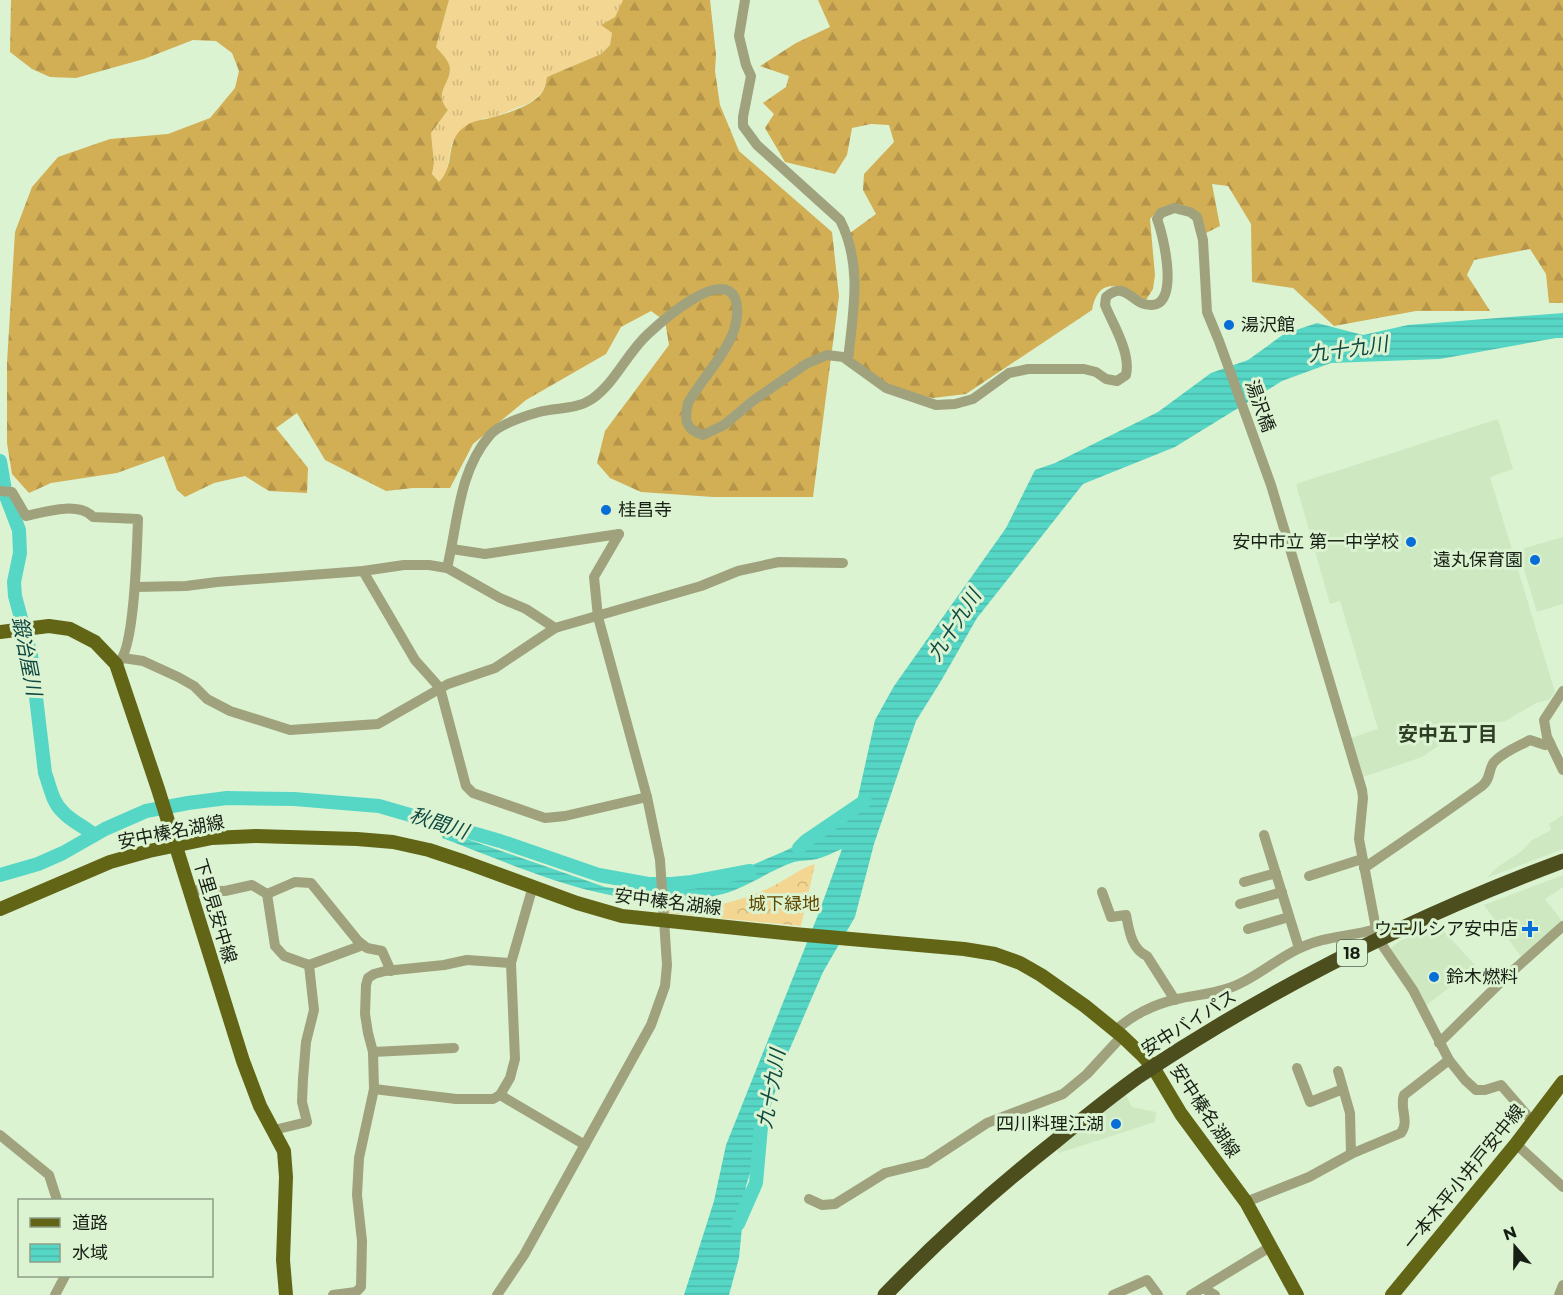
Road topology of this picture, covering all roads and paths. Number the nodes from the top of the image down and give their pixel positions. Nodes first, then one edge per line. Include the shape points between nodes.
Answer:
1 (745, 0) edge
2 (848, 360) junction
3 (0, 491) edge
4 (452, 549) junction
5 (843, 563) dead end
6 (447, 568) junction
7 (363, 571) junction
8 (135, 587) junction
9 (598, 617) junction
10 (555, 628) junction
11 (0, 632) edge
12 (120, 661) junction
13 (440, 688) junction
14 (1563, 691) edge
15 (1550, 743) junction
16 (1563, 770) edge
17 (647, 797) junction
18 (1264, 835) dead end
19 (175, 846) junction
20 (1563, 861) edge
21 (1363, 864) junction
22 (1276, 873) junction
23 (1309, 876) dead end
24 (1244, 882) dead end
25 (533, 886) junction
26 (189, 890) junction
27 (1102, 892) dead end
28 (1281, 892) junction
29 (267, 894) junction
30 (1240, 904) dead end
31 (0, 909) edge
32 (665, 915) junction
33 (1289, 917) junction
34 (1563, 926) edge
35 (1248, 929) dead end
36 (1377, 934) junction
37 (363, 945) junction
38 (1299, 948) junction
39 (511, 963) junction
40 (309, 964) junction
41 (391, 971) junction
42 (1175, 1000) junction
43 (1119, 1033) junction
44 (1439, 1043) junction
45 (454, 1048) dead end
46 (373, 1052) junction
47 (1449, 1060) junction
48 (1153, 1067) junction
49 (1297, 1068) dead end
50 (1338, 1071) dead end
51 (1563, 1082) edge
52 (374, 1089) junction
53 (1343, 1089) junction
54 (500, 1095) junction
55 (1533, 1122) junction
56 (274, 1130) junction
57 (0, 1135) edge
58 (1516, 1144) junction
59 (585, 1145) junction
60 (1352, 1154) junction
61 (1563, 1187) edge
62 (57, 1199) edge
63 (809, 1199) dead end
64 (1246, 1202) junction
65 (1270, 1247) junction
66 (64, 1277) edge
67 (1563, 1285) edge
68 (1203, 1288) junction
69 (55, 1295) edge
70 (286, 1295) edge
71 (333, 1295) edge
72 (497, 1295) edge
73 (885, 1295) edge
74 (1113, 1295) edge
75 (1158, 1295) edge
76 (1191, 1295) edge
77 (1215, 1295) edge
78 (1298, 1295) edge
79 (1392, 1295) edge
80 (1559, 1295) edge

1 - 2 street via 739,36 751,76 743,126 757,145 840,220 847,234 856,290
2 - 4 street via 836,355 816,358 714,431 703,435 693,431 687,423 688,403 729,340 737,316 736,300 728,291 706,292 646,335 615,377 592,399 578,406 540,412 492,433 472,460
2 - 21 street, 湯沢橋 via 886,388 936,405 973,399 1009,373 1028,369 1084,369 1117,381 1126,375 1127,362 1105,305 1106,297 1123,290 1135,300 1152,305 1160,301 1168,279 1157,219 1174,208 1197,217 1203,240 1207,312 1270,483 1362,790 1359,839
3 - 8 street via 12,492 26,516 82,508 93,517 138,519
4 - 6 street
4 - 9 street via 485,554 619,534 594,577
5 - 9 street via 779,562 738,571
6 - 7 street via 404,565
6 - 10 street
7 - 8 street
7 - 13 street via 415,660
8 - 12 street
9 - 10 street
9 - 17 street
10 - 13 street via 495,669
11 - 12 main road, 下里見安中線 via 49,626 78,632
12 - 13 street via 143,661 194,686 207,699 230,711 290,730 378,724
12 - 19 main road, 下里見安中線
13 - 17 street via 466,786 472,793 545,818
14 - 15 street via 1544,720
15 - 16 street
15 - 21 street via 1530,740 1500,756 1484,784 1439,818
17 - 32 street via 660,860
18 - 22 street
19 - 25 main road, 安中榛名湖線 via 212,838 256,836 393,842 429,850
19 - 26 main road, 下里見安中線
19 - 31 main road, 安中榛名湖線 via 110,862
20 - 36 highway, 安中バイパス / 18
21 - 23 street
21 - 36 street, 湯沢橋
22 - 24 street
22 - 28 street
25 - 32 main road, 安中榛名湖線 via 603,911
25 - 39 street
26 - 29 street via 225,891 252,885
26 - 56 main road, 下里見安中線 via 243,1061
27 - 42 street via 1111,917 1126,915 1131,939 1147,956
28 - 30 street
28 - 33 street
29 - 37 street via 295,882 311,883
29 - 40 street via 275,946 284,956
32 - 43 main road, 安中榛名湖線 via 800,934 981,951 1008,958 1041,975
32 - 59 street via 668,965 659,1005
33 - 35 street
33 - 38 street
34 - 44 street
36 - 38 street via 1322,939
36 - 44 street via 1413,990
36 - 48 highway, 安中バイパス / 18
37 - 40 street
37 - 41 street via 382,951
38 - 42 street via 1232,987
39 - 41 street via 467,960
39 - 54 street via 514,1059 510,1078
40 - 56 street via 314,1010 303,1079 302,1102 307,1122
41 - 46 street via 374,974 366,985 365,1014
42 - 43 street via 1131,1018
43 - 48 main road, 安中榛名湖線
43 - 63 street via 1086,1074 1063,1094 987,1123 926,1163 885,1173 835,1204 822,1205
44 - 47 street
45 - 46 street
46 - 52 street
47 - 55 street via 1476,1090 1501,1085
47 - 60 street via 1404,1095 1405,1126 1401,1133
48 - 64 main road, 安中榛名湖線 via 1181,1114
48 - 73 highway, 安中バイパス / 18 via 1005,1181
49 - 53 street via 1310,1102
50 - 53 street
51 - 55 main road, 一本木平小井戸安中線
52 - 54 street via 456,1099 493,1099
52 - 71 street via 359,1158 361,1287 356,1292
53 - 60 street via 1350,1113
54 - 59 street
55 - 58 main road, 一本木平小井戸安中線
56 - 70 main road, 下里見安中線 via 284,1151 286,1178
57 - 62 street via 49,1175
58 - 61 street
58 - 79 main road, 一本木平小井戸安中線
59 - 72 street via 524,1255
60 - 64 street via 1309,1177
64 - 65 main road, 安中榛名湖線
65 - 68 street
65 - 78 main road, 安中榛名湖線
66 - 69 street
67 - 80 street
68 - 76 street
68 - 77 street
74 - 75 street via 1148,1280

